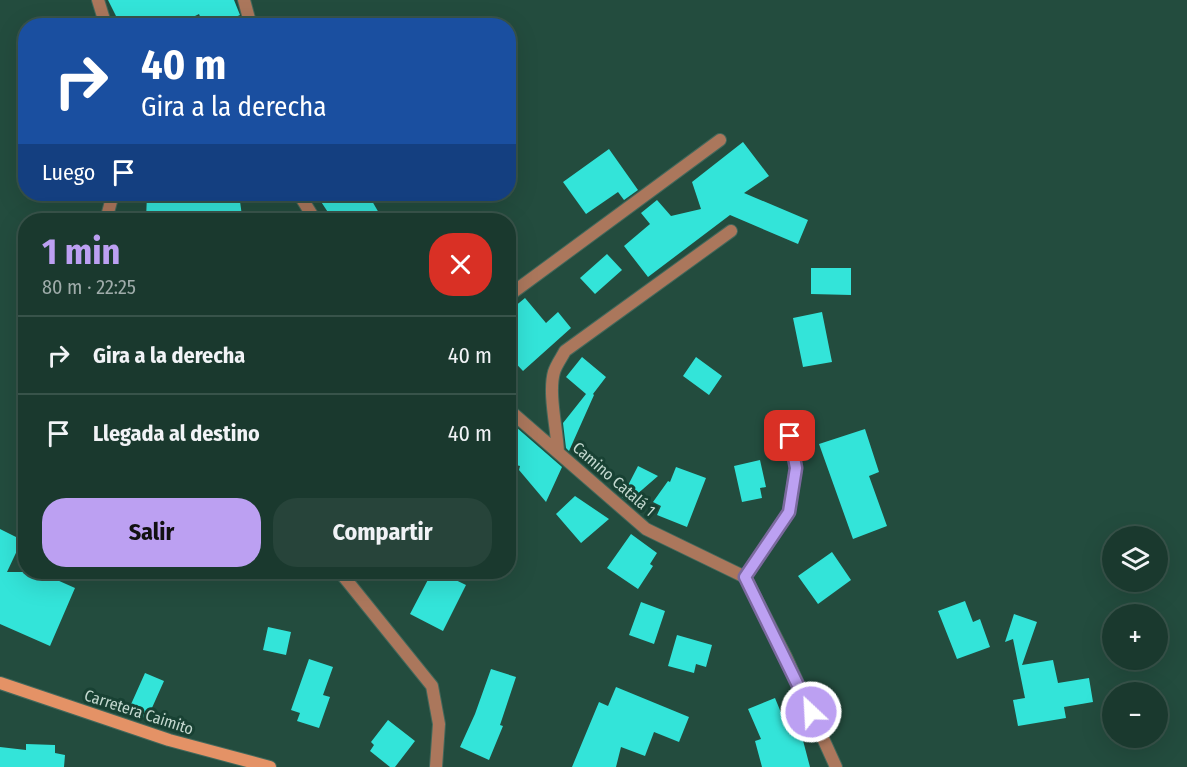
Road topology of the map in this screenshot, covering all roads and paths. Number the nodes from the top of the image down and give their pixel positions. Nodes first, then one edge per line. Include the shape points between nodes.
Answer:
1 (98, 0) edge
2 (244, 0) edge
3 (104, 18) edge
4 (249, 18) edge
5 (720, 140) dead end
6 (731, 231) dead end
7 (516, 290) edge
8 (516, 416) edge
9 (790, 436) dead end
10 (558, 452) junction
11 (745, 577) junction
12 (346, 579) edge
13 (0, 683) edge
14 (270, 767) edge
15 (436, 767) edge
16 (836, 767) edge

1 - 3 street
2 - 4 street
5 - 7 street
6 - 10 street via 565,351 554,372 552,403
8 - 10 street, Camino Catalá 1
9 - 11 street via 796,468 789,512
10 - 11 street, Camino Catalá 1 via 646,529
11 - 16 street
12 - 15 street via 432,686 439,724
13 - 14 street, Carretera Caimito via 169,740

